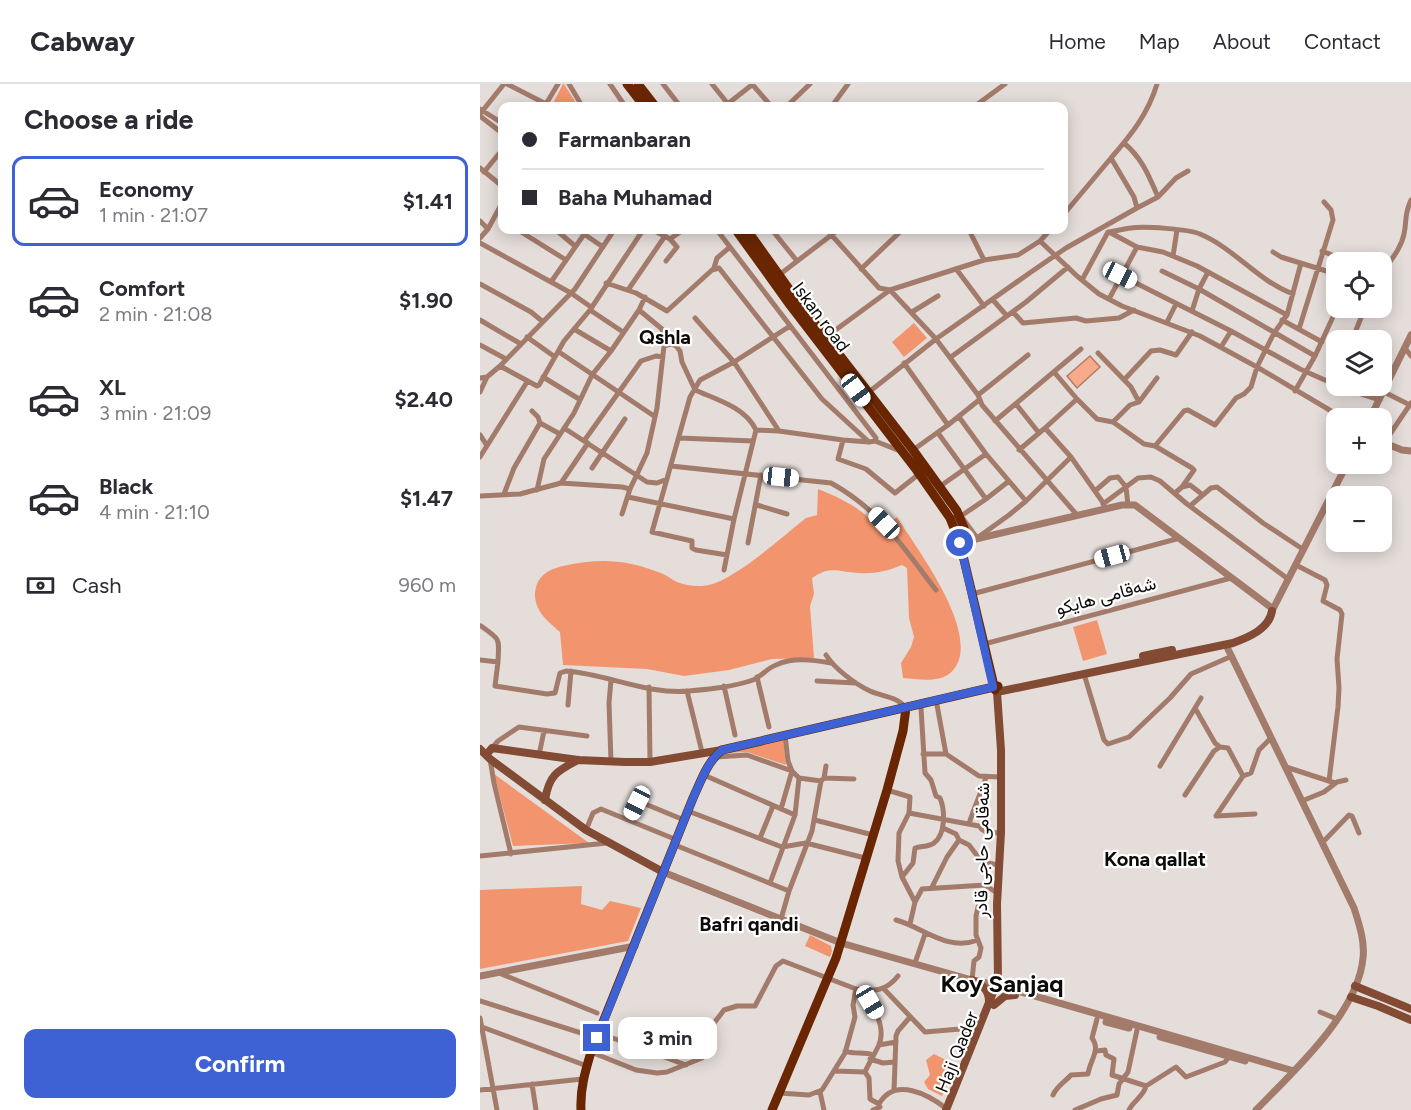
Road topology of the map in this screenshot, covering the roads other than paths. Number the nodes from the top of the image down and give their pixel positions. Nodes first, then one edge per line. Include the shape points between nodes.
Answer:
1 (506, 84) edge
2 (558, 84) edge
3 (568, 84) edge
4 (610, 84) edge
5 (627, 84) edge
6 (638, 84) edge
7 (712, 84) edge
8 (753, 84) edge
9 (810, 84) edge
10 (848, 84) edge
11 (1005, 84) edge
12 (1157, 84) edge
13 (667, 85) edge
14 (542, 102) edge
15 (549, 102) edge
16 (579, 102) edge
17 (621, 102) edge
18 (641, 102) edge
19 (652, 102) edge
20 (678, 102) edge
21 (725, 102) edge
22 (731, 102) edge
23 (768, 102) edge
24 (791, 102) edge
25 (835, 102) edge
26 (980, 102) edge
27 (481, 113) edge
28 (498, 121) edge
29 (498, 129) edge
30 (1124, 143) junction
31 (498, 154) edge
32 (1111, 158) junction
33 (481, 170) edge
34 (1188, 171) dead end
35 (498, 183) edge
36 (1158, 197) junction
37 (1411, 200) edge
38 (1324, 202) dead end
39 (1137, 208) junction
40 (1068, 209) edge
41 (498, 210) edge
42 (495, 215) junction
43 (498, 217) edge
44 (480, 221) edge
45 (1405, 223) junction
46 (1411, 226) edge
47 (488, 229) junction
48 (1105, 230) junction
49 (1177, 230) junction
50 (524, 234) edge
51 (561, 234) edge
52 (584, 234) edge
53 (587, 234) edge
54 (611, 234) edge
55 (641, 234) edge
56 (660, 234) edge
57 (675, 234) edge
58 (720, 234) edge
59 (739, 234) edge
60 (750, 234) edge
61 (775, 234) edge
62 (827, 234) edge
63 (831, 234) edge
64 (898, 234) edge
65 (971, 234) edge
66 (1046, 234) edge
67 (480, 238) edge
68 (667, 238) junction
69 (1040, 241) junction
70 (480, 243) edge
71 (575, 246) junction
72 (603, 247) junction
73 (730, 247) junction
74 (1137, 247) junction
75 (1322, 251) junction
76 (1273, 252) dead end
77 (1326, 253) edge
78 (1056, 255) junction
79 (1173, 256) junction
80 (1392, 257) edge
81 (566, 260) junction
82 (984, 260) junction
83 (666, 261) dead end
84 (796, 261) junction
85 (1301, 263) junction
86 (1068, 267) junction
87 (714, 268) junction
88 (1317, 268) junction
89 (861, 269) junction
90 (957, 270) junction
91 (1162, 271) dead end
92 (1326, 271) edge
93 (1208, 272) junction
94 (779, 275) junction
95 (1120, 275) junction
96 (1082, 280) junction
97 (551, 282) junction
98 (606, 283) junction
99 (480, 284) edge
100 (1199, 289) junction
101 (628, 290) junction
102 (890, 290) junction
103 (571, 292) junction
104 (1293, 294) junction
105 (790, 296) junction
106 (938, 296) dead end
107 (645, 297) junction
108 (1109, 299) junction
109 (993, 300) junction
110 (1176, 304) junction
111 (984, 306) junction
112 (590, 308) junction
113 (639, 310) junction
114 (1134, 310) junction
115 (1192, 311) junction
116 (912, 312) junction
117 (1013, 312) junction
118 (1287, 315) junction
119 (1006, 316) junction
120 (695, 318) dead end
121 (1333, 318) edge
122 (480, 320) edge
123 (1282, 320) junction
124 (542, 321) junction
125 (1167, 322) junction
126 (790, 326) junction
127 (574, 329) junction
128 (1299, 329) junction
129 (1230, 331) junction
130 (623, 332) junction
131 (1192, 332) junction
132 (1274, 333) junction
133 (1411, 335) edge
134 (773, 336) junction
135 (527, 337) junction
136 (826, 337) junction
137 (936, 339) junction
138 (1322, 342) junction
139 (521, 344) junction
140 (480, 345) edge
141 (664, 346) junction
142 (1221, 347) junction
143 (1405, 348) junction
144 (1081, 349) dead end
145 (1265, 350) junction
146 (611, 351) junction
147 (1098, 353) dead end
148 (557, 355) junction
149 (1028, 355) dead end
150 (1315, 356) junction
151 (1411, 356) edge
152 (663, 357) junction
153 (951, 357) junction
154 (507, 359) junction
155 (734, 362) junction
156 (904, 363) junction
157 (500, 366) junction
158 (1257, 367) junction
159 (1054, 372) junction
160 (1306, 372) junction
161 (592, 375) junction
162 (1392, 375) edge
163 (543, 377) junction
164 (483, 378) edge
165 (1157, 378) dead end
166 (1124, 380) junction
167 (1326, 381) edge
168 (527, 382) junction
169 (694, 390) junction
170 (1295, 391) junction
171 (480, 392) edge
172 (618, 392) junction
173 (869, 392) junction
174 (1368, 396) edge
175 (1382, 396) edge
176 (1390, 396) edge
177 (978, 398) junction
178 (579, 399) junction
179 (1077, 399) junction
180 (1380, 400) junction
181 (1139, 402) junction
182 (1016, 404) junction
183 (1376, 408) edge
184 (1410, 408) edge
185 (1326, 409) edge
186 (532, 411) dead end
187 (654, 416) junction
188 (959, 417) junction
189 (625, 419) dead end
190 (995, 421) junction
191 (1113, 422) junction
192 (540, 423) junction
193 (948, 425) junction
194 (1045, 428) junction
195 (885, 429) junction
196 (756, 430) junction
197 (562, 431) junction
198 (779, 431) junction
199 (1392, 431) edge
200 (938, 433) junction
201 (1039, 433) junction
202 (480, 435) edge
203 (679, 438) junction
204 (843, 440) junction
205 (873, 440) junction
206 (753, 441) junction
207 (586, 442) junction
208 (486, 444) junction
209 (1155, 446) junction
210 (1392, 446) edge
211 (1019, 450) junction
212 (1411, 451) edge
213 (909, 452) junction
214 (602, 453) junction
215 (986, 454) junction
216 (480, 457) edge
217 (1071, 457) junction
218 (671, 466) junction
219 (592, 468) dead end
220 (964, 469) junction
221 (745, 473) junction
222 (919, 474) junction
223 (1342, 474) edge
224 (761, 475) junction
225 (637, 476) junction
226 (667, 479) junction
227 (1046, 480) junction
228 (1009, 481) junction
229 (561, 483) junction
230 (939, 487) junction
231 (1126, 487) junction
232 (1182, 487) junction
233 (630, 489) junction
234 (537, 490) junction
235 (1095, 491) junction
236 (1174, 493) junction
237 (504, 494) junction
238 (1203, 495) junction
239 (480, 496) edge
240 (628, 497) junction
241 (986, 499) junction
242 (1026, 501) junction
243 (661, 503) junction
244 (757, 505) junction
245 (1128, 505) junction
246 (1106, 506) junction
247 (1190, 506) junction
248 (622, 514) dead end
249 (787, 514) dead end
250 (1077, 515) junction
251 (961, 516) junction
252 (734, 519) junction
253 (952, 522) junction
254 (977, 538) junction
255 (1180, 538) junction
256 (748, 543) dead end
257 (962, 543) junction
258 (1304, 550) junction
259 (727, 555) junction
260 (1296, 565) junction
261 (724, 570) dead end
262 (1232, 578) junction
263 (1288, 579) junction
264 (936, 590) dead end
265 (976, 592) junction
266 (1272, 610) junction
267 (481, 626) edge
268 (988, 643) junction
269 (1228, 646) junction
270 (826, 655) dead end
271 (480, 660) edge
272 (498, 662) junction
273 (831, 663) junction
274 (571, 671) junction
275 (1084, 674) junction
276 (756, 677) junction
277 (612, 680) junction
278 (817, 681) dead end
279 (857, 683) junction
280 (724, 686) junction
281 (649, 687) junction
282 (996, 688) junction
283 (687, 691) junction
284 (1201, 698) dead end
285 (568, 705) dead end
286 (937, 705) junction
287 (921, 708) junction
288 (1195, 708) junction
289 (906, 710) junction
290 (769, 727) dead end
291 (544, 731) junction
292 (735, 735) dead end
293 (785, 735) junction
294 (587, 736) dead end
295 (1271, 738) junction
296 (1220, 747) junction
297 (722, 750) junction
298 (702, 752) junction
299 (487, 753) edge
300 (539, 754) junction
301 (923, 754) junction
302 (946, 754) junction
303 (715, 757) junction
304 (578, 760) junction
305 (611, 762) junction
306 (650, 762) junction
307 (826, 766) dead end
308 (1160, 766) dead end
309 (1286, 767) junction
310 (792, 771) junction
311 (704, 775) junction
312 (1243, 776) junction
313 (986, 777) junction
314 (1000, 777) junction
315 (799, 778) junction
316 (854, 779) dead end
317 (823, 780) junction
318 (1346, 780) dead end
319 (1332, 782) junction
320 (887, 790) junction
321 (1185, 795) dead end
322 (545, 800) junction
323 (1302, 801) junction
324 (772, 806) junction
325 (781, 810) junction
326 (909, 813) junction
327 (1255, 814) dead end
328 (795, 815) junction
329 (686, 816) junction
330 (629, 819) junction
331 (944, 819) junction
332 (815, 820) junction
333 (969, 824) junction
334 (942, 828) junction
335 (586, 830) junction
336 (1000, 832) junction
337 (1359, 833) dead end
338 (873, 836) junction
339 (760, 838) junction
340 (959, 840) junction
341 (676, 842) junction
342 (609, 843) junction
343 (806, 843) junction
344 (1322, 843) junction
345 (782, 847) junction
346 (511, 854) junction
347 (480, 856) edge
348 (866, 858) junction
349 (999, 865) junction
350 (663, 872) junction
351 (902, 877) junction
352 (770, 884) junction
353 (932, 887) junction
354 (789, 891) junction
355 (997, 893) junction
356 (915, 902) junction
357 (978, 907) dead end
358 (781, 920) junction
359 (896, 920) dead end
360 (910, 924) junction
361 (924, 934) junction
362 (978, 940) junction
363 (841, 943) junction
364 (635, 946) junction
365 (915, 963) junction
366 (499, 972) junction
367 (480, 976) edge
368 (898, 976) dead end
369 (828, 978) junction
370 (972, 980) junction
371 (997, 985) junction
372 (1355, 986) junction
373 (884, 989) junction
374 (859, 990) junction
375 (1015, 996) junction
376 (1351, 997) junction
377 (480, 1001) edge
378 (992, 1004) junction
379 (1411, 1009) edge
380 (1320, 1012) dead end
381 (597, 1013) dead end
382 (910, 1017) junction
383 (480, 1018) edge
384 (1338, 1018) junction
385 (1097, 1019) junction
386 (1411, 1020) edge
387 (482, 1027) junction
388 (1137, 1030) junction
389 (598, 1035) junction
390 (974, 1040) junction
391 (896, 1042) junction
392 (879, 1045) junction
393 (845, 1051) junction
394 (1097, 1051) junction
395 (591, 1052) junction
396 (871, 1057) junction
397 (1229, 1057) junction
398 (895, 1062) junction
399 (686, 1065) junction
400 (587, 1066) junction
401 (835, 1071) junction
402 (1294, 1071) junction
403 (865, 1072) junction
404 (1124, 1078) junction
405 (582, 1079) junction
406 (532, 1084) junction
407 (1146, 1086) junction
408 (493, 1088) junction
409 (480, 1090) edge
410 (894, 1091) junction
411 (820, 1092) junction
412 (779, 1093) junction
413 (1053, 1095) dead end
414 (880, 1107) edge
415 (1085, 1108) edge
416 (497, 1110) edge
417 (536, 1110) edge
418 (581, 1110) edge
419 (772, 1110) edge
420 (824, 1110) edge
421 (873, 1110) edge
422 (948, 1110) edge
423 (1075, 1110) edge
424 (1129, 1110) edge
425 (1256, 1110) edge

1 - 14 street
1 - 27 street
2 - 15 street
3 - 16 street
4 - 17 street
5 - 18 main road
6 - 19 main road
7 - 21 street
8 - 22 street
8 - 23 street
9 - 24 street
10 - 25 street
11 - 26 street
12 - 30 street via 1149,109
13 - 20 street
27 - 28 street
27 - 29 street
30 - 32 street
30 - 36 street via 1146,167
31 - 33 street
32 - 39 street
32 - 40 street
33 - 35 street
34 - 36 street
36 - 39 street
37 - 45 street
38 - 75 street via 1333,220
39 - 48 street
41 - 42 street
42 - 43 street
42 - 47 street
44 - 47 street
45 - 46 street
45 - 80 street via 1401,243
47 - 67 street
48 - 49 street
48 - 74 street
48 - 78 street
48 - 96 street
49 - 79 street
49 - 104 street via 1209,238 1280,289
50 - 81 street
51 - 71 street
52 - 71 street
53 - 72 street
54 - 72 street
55 - 98 street
56 - 68 street
57 - 68 street
58 - 73 street
59 - 105 main road, Iskan road
60 - 94 main road, Iskan road
61 - 84 street
62 - 84 street
63 - 89 street
64 - 89 street
65 - 82 street
66 - 69 street
68 - 83 street via 677,248
68 - 101 street
69 - 78 street
69 - 82 street via 1018,255
70 - 97 street
71 - 81 street
72 - 103 street
73 - 87 street via 717,258
73 - 126 street
74 - 79 street
74 - 95 street
75 - 77 street
75 - 88 street
76 - 85 street
78 - 86 street
78 - 109 street
79 - 93 street
81 - 97 street
82 - 90 street
84 - 94 street
85 - 88 street
85 - 104 street
86 - 96 street
86 - 117 street
87 - 107 street via 667,311
87 - 134 street via 718,268
88 - 92 street
88 - 128 street
89 - 102 street via 879,288
90 - 102 street
90 - 111 street
91 - 100 street
93 - 100 street
93 - 118 street
94 - 105 main road, Iskan road
95 - 108 street
95 - 110 street
96 - 108 street
97 - 103 street
98 - 101 street
98 - 112 street
99 - 124 street
100 - 115 street
100 - 132 street
101 - 107 street
102 - 116 street
102 - 136 street
103 - 112 street
103 - 124 street
104 - 118 street
105 - 136 main road, Iskan road
105 - 195 main road, Iskan road
106 - 116 street
107 - 113 street
108 - 114 street
109 - 111 street
109 - 119 street
110 - 115 street
110 - 125 street
111 - 137 street
112 - 127 street
112 - 130 street
113 - 130 street
113 - 141 street via 662,329
114 - 117 street via 1119,318 1023,323
114 - 125 street
115 - 129 street
116 - 137 street
117 - 119 street
118 - 123 street
119 - 153 street
120 - 155 street
121 - 138 street
122 - 139 street
123 - 128 street
123 - 132 street
124 - 135 street
125 - 131 street
126 - 134 street
126 - 205 street
127 - 146 street
127 - 148 street
128 - 138 street
129 - 142 street
129 - 145 street
130 - 146 street
131 - 142 street
131 - 166 street via 1176,355 1151,351
132 - 145 street
132 - 150 street
133 - 143 street
134 - 155 street
134 - 205 street via 822,399
135 - 139 street
135 - 148 street
136 - 173 main road, Iskan road
137 - 153 street
137 - 156 street
138 - 150 street
139 - 154 street
140 - 154 street
141 - 152 street
141 - 169 street via 671,344 680,351
142 - 158 street
143 - 151 street
143 - 162 street
144 - 159 street
145 - 158 street
145 - 160 street
146 - 161 street
147 - 166 street
148 - 161 street
148 - 163 street
149 - 177 street
150 - 160 street
152 - 172 street via 641,361
152 - 187 street
153 - 177 street
154 - 157 street
155 - 169 street via 700,380
155 - 198 street
156 - 173 street
156 - 193 street
157 - 164 street
157 - 168 street
158 - 170 street
158 - 209 street via 1251,387 1236,398 1215,425 1184,411
159 - 179 street
159 - 182 street
160 - 167 street
160 - 170 street
161 - 172 street
161 - 178 street
163 - 168 street via 537,386
163 - 178 street
164 - 171 street
165 - 181 street
166 - 181 street
168 - 208 street
169 - 196 street via 744,412
169 - 203 street
170 - 185 street
172 - 187 street
172 - 207 street
173 - 213 main road, Iskan road
174 - 180 street
175 - 180 street
176 - 184 street
177 - 188 street
177 - 190 street
178 - 197 street
179 - 191 street via 1096,419
179 - 194 street
180 - 183 street
181 - 191 street via 1130,405
182 - 190 street
182 - 201 street
184 - 199 street
186 - 192 street
187 - 225 street via 647,453
188 - 193 street
188 - 215 street
189 - 214 street
190 - 211 street
191 - 209 street via 1144,444
192 - 197 street
192 - 237 street
193 - 200 street
194 - 201 street
194 - 217 street
195 - 205 street
195 - 213 main road, Iskan road
196 - 198 street
196 - 206 street
197 - 207 street
197 - 234 street via 544,459
198 - 204 street
200 - 213 street
200 - 220 street
201 - 211 street
202 - 208 street
203 - 206 street
203 - 218 street
204 - 205 street
204 - 222 street via 838,459 866,469 895,493
205 - 213 street
206 - 221 street
207 - 214 street
207 - 229 street
208 - 216 street
209 - 232 street via 1194,470
210 - 212 street
211 - 227 street
213 - 222 main road, Iskan road
213 - 230 main road, Iskan road
214 - 219 street
214 - 225 street
215 - 220 street
215 - 228 street
217 - 227 street
217 - 235 street
218 - 221 street
218 - 226 street
220 - 230 street
220 - 241 street
221 - 224 street
221 - 252 street
222 - 253 main road, Iskan road
223 - 258 street
224 - 244 street
224 - 264 street via 831,483 852,494 884,523
225 - 226 street via 653,484
225 - 233 street
226 - 243 street
227 - 242 street
227 - 250 street
228 - 241 street
228 - 242 street
229 - 233 street
229 - 234 street
230 - 251 main road, Iskan road
231 - 235 street via 1114,476
231 - 236 street via 1138,478 1151,477
231 - 245 street
231 - 246 street
232 - 236 street
232 - 238 street via 1190,485
233 - 240 street
234 - 237 street
235 - 246 street
236 - 247 street
237 - 239 street
238 - 247 street
238 - 258 street via 1217,487
240 - 243 street
240 - 248 street
241 - 251 street
242 - 254 street
243 - 252 street
243 - 259 street via 652,532 692,541 696,550
244 - 249 street
244 - 256 street
245 - 246 street
245 - 255 street via 1140,507
246 - 250 street
247 - 263 street
250 - 254 street
251 - 253 main road
251 - 254 street
251 - 257 main road
252 - 259 street
253 - 257 main road, Iskan road
254 - 257 street
255 - 262 street
255 - 265 street
257 - 265 main road
257 - 282 main road
258 - 260 street
259 - 261 street
260 - 263 street
260 - 319 street via 1325,580 1323,601 1342,614 1336,659 1339,688
262 - 266 street
262 - 268 street, شه‌قامی هایكو
263 - 266 street
265 - 268 main road
266 - 269 main road via 1253,630
267 - 272 street via 499,641
268 - 282 main road
269 - 275 main road
269 - 275 street via 1191,674 1129,737 1108,744
269 - 282 main road
269 - 295 street
270 - 273 street
271 - 272 street
272 - 274 street via 495,686 548,694 557,691 560,673
273 - 276 street via 785,662
273 - 279 street
274 - 277 street
274 - 285 street
275 - 282 main road
276 - 280 street
276 - 290 street
277 - 281 street
277 - 305 street
278 - 279 street
279 - 289 street via 901,702
280 - 283 street
280 - 292 street
281 - 283 street
281 - 306 street
282 - 286 main road
282 - 289 main road
282 - 314 main road, شەقامی حاجی قادر
283 - 298 street
284 - 288 street
286 - 287 main road
286 - 302 street
287 - 289 main road
287 - 301 street
288 - 296 street
288 - 308 street
289 - 293 main road
289 - 320 main road
291 - 294 street
291 - 299 street via 519,727
291 - 300 street
293 - 297 main road
293 - 310 street
295 - 309 street
295 - 312 street via 1259,750 1251,774
296 - 312 street via 1228,748
296 - 321 street
297 - 298 main road
297 - 303 main road
298 - 306 main road
299 - 300 main road
299 - 322 main road
299 - 346 street
300 - 304 main road
301 - 302 street
301 - 331 street via 925,772 940,798
302 - 313 street
303 - 310 street via 747,755
303 - 311 main road
304 - 305 main road
304 - 322 main road via 552,777
305 - 306 main road
307 - 317 street
309 - 319 street
309 - 323 street
310 - 315 street
310 - 325 street
311 - 324 street
311 - 329 main road
312 - 327 street via 1216,816
313 - 314 street
313 - 333 street
314 - 336 main road, شەقامی حاجی قادر
315 - 317 street
315 - 328 street
316 - 317 street
317 - 332 street
318 - 319 street
319 - 323 street via 1324,792
320 - 326 street via 910,797
320 - 338 main road
322 - 335 main road
323 - 344 street
324 - 325 street
324 - 339 street
325 - 328 street
326 - 331 street
326 - 351 street via 899,833
328 - 345 street
329 - 330 street via 638,801
329 - 339 street
329 - 341 main road
330 - 335 street via 597,810
330 - 341 street
331 - 333 street
331 - 334 street
332 - 338 street
332 - 343 street
333 - 336 street via 992,834
334 - 340 street via 957,834
334 - 351 street via 937,841 915,848 913,863
335 - 342 main road
336 - 349 main road, شەقامی حاجی قادر
337 - 344 street via 1349,815
338 - 348 main road
339 - 345 street
340 - 349 street via 969,845 982,862
340 - 353 street
341 - 350 main road
341 - 352 street
342 - 346 street
342 - 350 main road
343 - 345 street
343 - 348 street
343 - 354 street
344 - 372 street via 1359,926 1363,959
345 - 352 street
346 - 347 street
348 - 363 main road
349 - 355 main road, شەقامی حاجی قادر
350 - 358 street
350 - 364 main road
351 - 356 street
352 - 354 street
353 - 355 street via 985,885
353 - 356 street via 922,889
354 - 358 street
355 - 371 main road, شەقامی حاجی قادر
356 - 360 street
357 - 362 street
358 - 363 street
359 - 360 street
360 - 361 street
361 - 362 street via 965,944
361 - 365 street
362 - 370 street via 981,953 974,961
363 - 365 street
363 - 369 main road
364 - 366 street
364 - 389 main road
365 - 370 street
366 - 367 street
366 - 381 street
368 - 373 street
369 - 374 street
369 - 399 street via 780,962 758,1003 724,1010 711,1027 704,1055
369 - 412 main road
370 - 371 street
370 - 378 main road via 984,987
371 - 375 street
371 - 378 main road, Haji Qader
371 - 402 street
372 - 376 street
372 - 379 main road
373 - 374 street
373 - 382 street
374 - 392 street via 879,1017
374 - 393 street
375 - 378 main road via 1005,996
375 - 385 street
376 - 384 street
376 - 386 main road
377 - 389 street
378 - 390 main road, Haji Qader
378 - 422 main road, Haji Qader
380 - 384 street
382 - 390 street via 925,1032 960,1029
382 - 391 street via 898,1031
383 - 387 street
384 - 402 street
385 - 388 street
385 - 394 street via 1092,1037
387 - 400 street
387 - 408 street
388 - 397 street
388 - 404 street
389 - 395 main road
389 - 399 street
390 - 422 main road, Haji Qader
391 - 392 street
391 - 398 street
392 - 396 street
393 - 396 street via 854,1055 867,1052
393 - 401 street
394 - 404 street via 1105,1050 1114,1059 1112,1075
394 - 413 street via 1087,1075 1071,1076
395 - 399 street via 646,1072 667,1072
395 - 400 main road
396 - 398 street via 883,1064
396 - 403 street
397 - 402 street
397 - 407 street via 1186,1077 1176,1067
398 - 410 street
400 - 405 main road
401 - 403 street
401 - 411 street
402 - 425 street
403 - 414 street via 870,1099
404 - 407 street
404 - 415 street via 1117,1095
405 - 406 street
405 - 418 main road
406 - 408 street
406 - 417 street
407 - 424 street
408 - 409 street
408 - 416 street
410 - 414 street via 882,1098
410 - 422 street via 915,1090
411 - 412 street
411 - 420 street
412 - 419 main road
414 - 421 street
415 - 423 street

